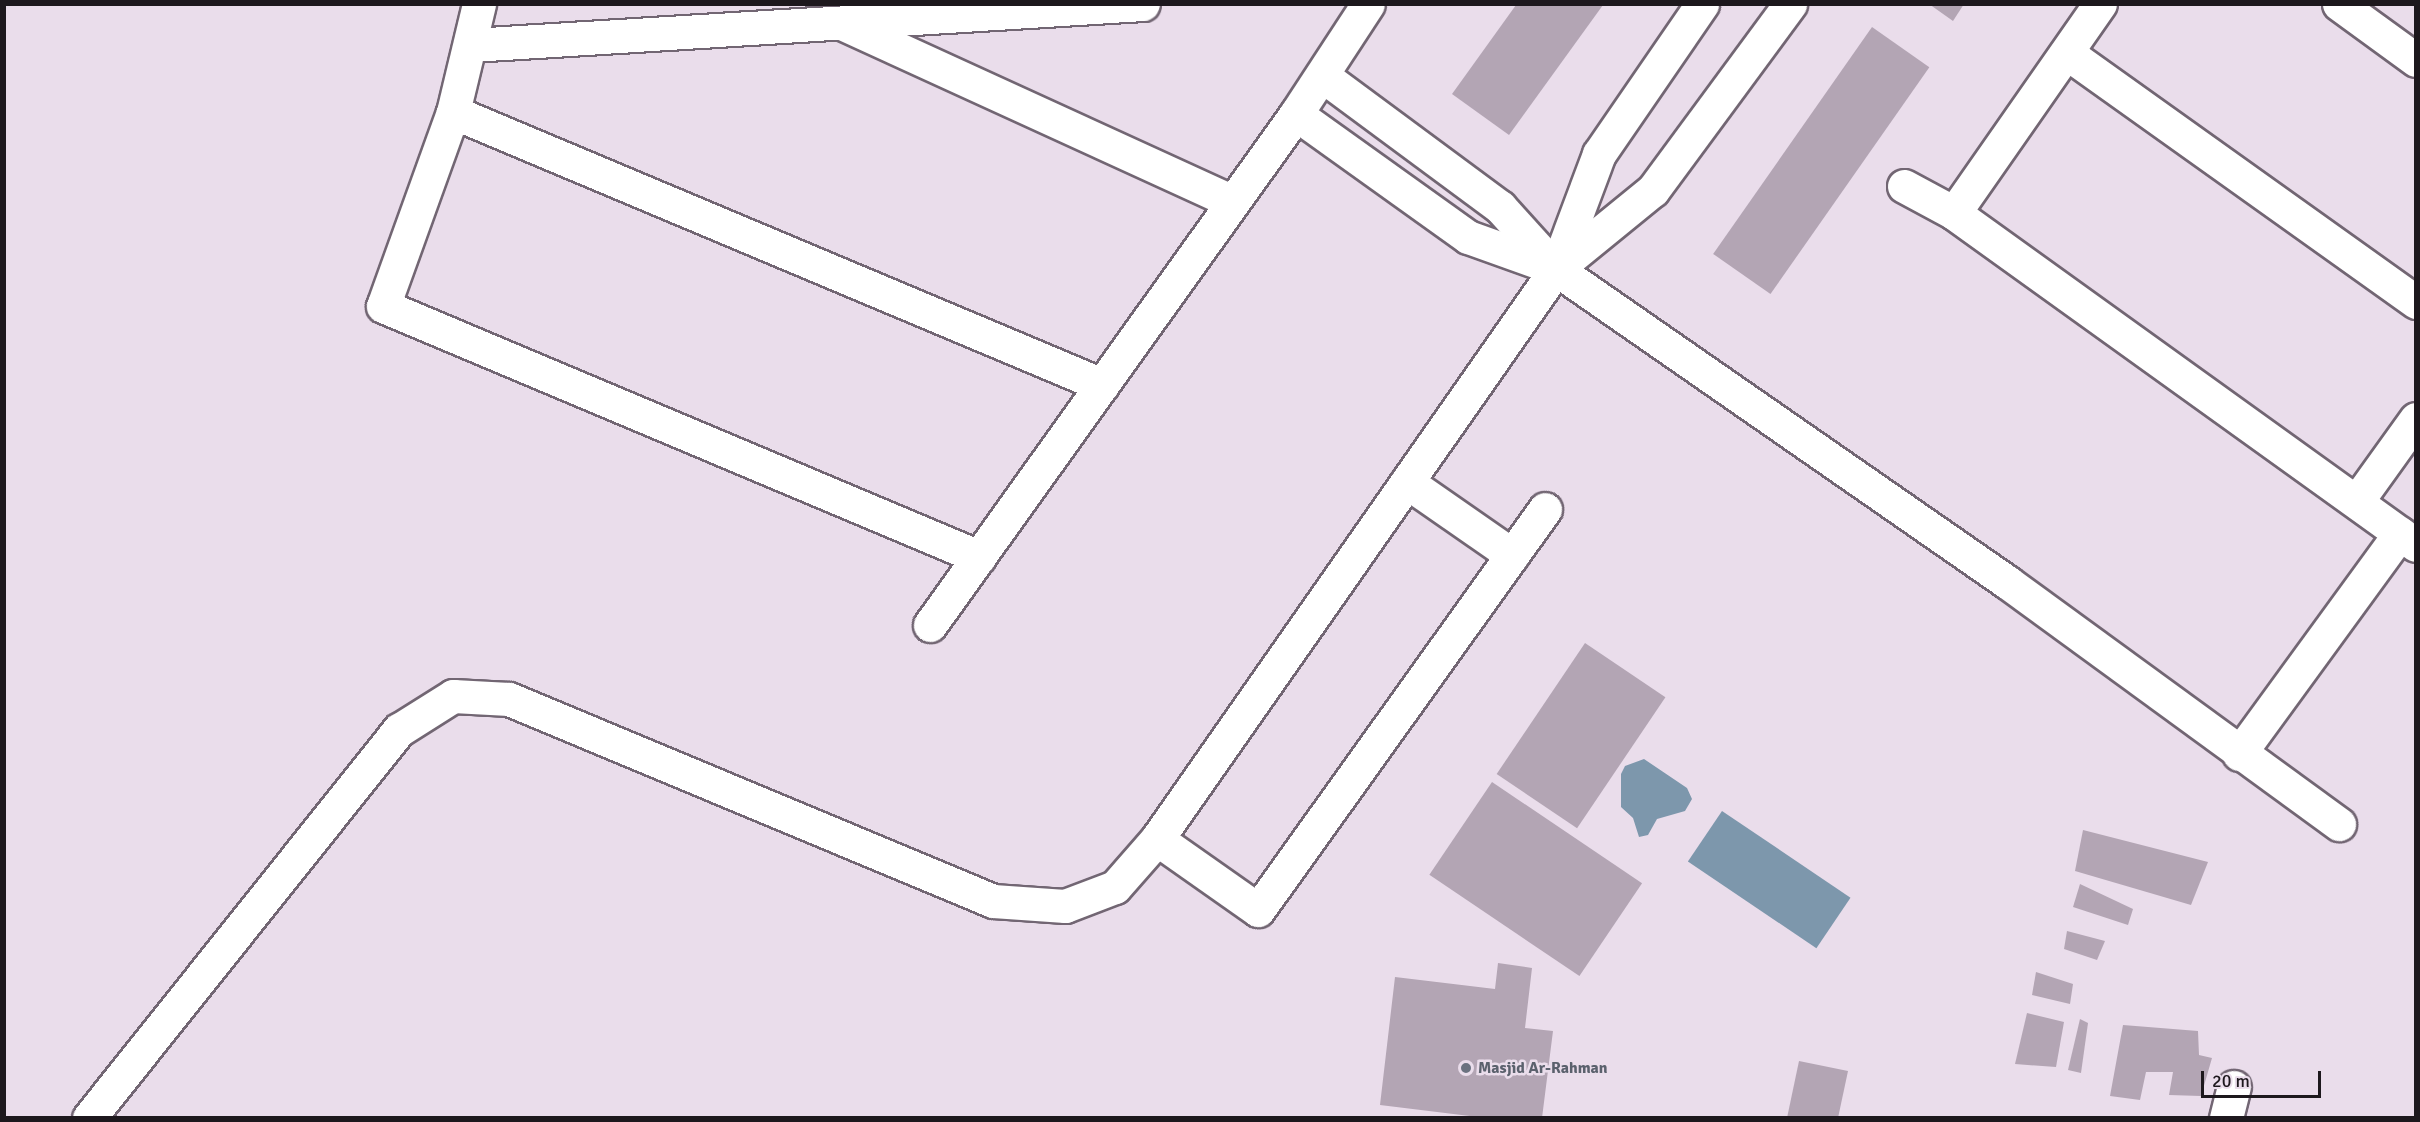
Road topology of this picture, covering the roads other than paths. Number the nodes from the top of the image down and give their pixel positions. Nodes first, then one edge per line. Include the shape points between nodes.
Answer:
1 (479, 4) edge
2 (1143, 4) edge
3 (1368, 4) edge
4 (1702, 4) edge
5 (1790, 4) edge
6 (2100, 4) edge
7 (2339, 4) edge
8 (841, 23) junction
9 (471, 45) junction
10 (2067, 53) junction
11 (2415, 60) edge
12 (1323, 76) junction
13 (453, 112) junction
14 (1296, 114) junction
15 (1904, 186) dead end
16 (1232, 202) junction
17 (1954, 213) junction
18 (1556, 269) junction
19 (2415, 302) edge
20 (1102, 385) junction
21 (2415, 419) edge
22 (1407, 482) junction
23 (2357, 501) junction
24 (1545, 509) dead end
25 (2408, 539) edge
26 (1512, 555) junction
27 (979, 557) junction
28 (930, 625) dead end
29 (2240, 754) junction
30 (2339, 824) dead end
31 (1157, 838) junction
32 (89, 1118) edge

1 - 9 street
2 - 8 street
3 - 12 street
4 - 18 street via 1599,154
5 - 18 street via 1653,190
6 - 10 street
7 - 11 street
8 - 9 street
8 - 16 street
9 - 13 street
10 - 17 street
10 - 19 street
12 - 14 street
12 - 18 street via 1500,207
13 - 20 street
13 - 27 street via 382,306
14 - 16 street
14 - 18 street via 1468,237
15 - 17 street
16 - 20 street
17 - 23 street
18 - 22 street
18 - 29 street via 2007,582
20 - 27 street
21 - 23 street
22 - 26 street
22 - 31 street
23 - 25 street
24 - 26 street
25 - 29 street
26 - 31 street via 1258,910
27 - 28 street
29 - 30 street
31 - 32 street via 1115,887 1065,906 993,901 509,699 453,696 399,730

